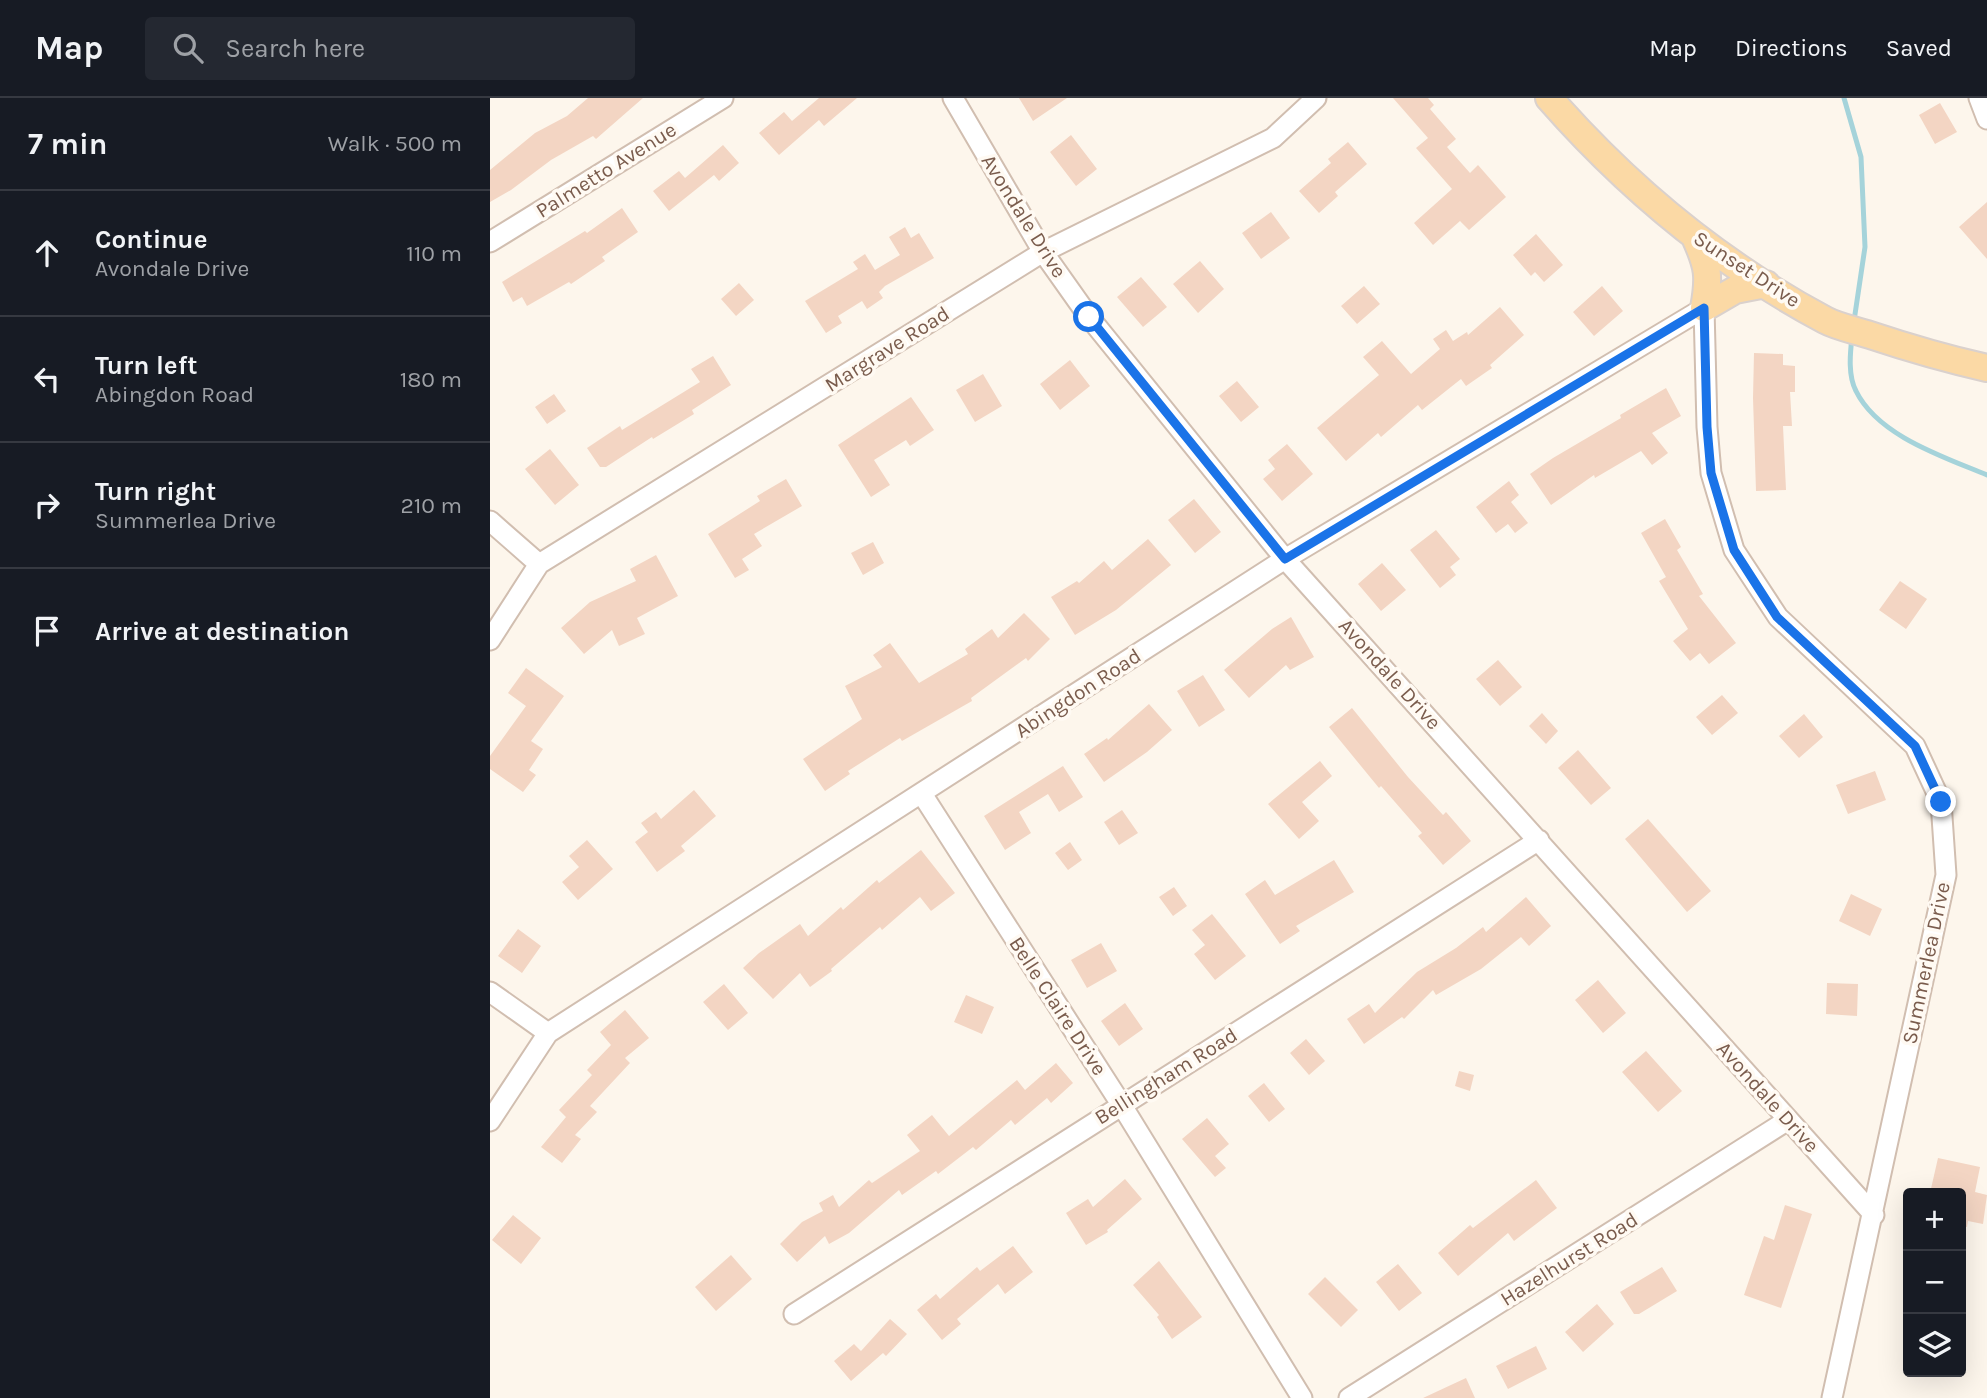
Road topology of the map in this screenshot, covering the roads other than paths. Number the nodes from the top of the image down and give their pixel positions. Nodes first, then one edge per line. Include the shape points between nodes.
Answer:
1 (723, 98) edge
2 (953, 98) edge
3 (1316, 98) edge
4 (1549, 98) edge
5 (1979, 98) edge
6 (1987, 119) edge
7 (1695, 237) junction
8 (490, 242) edge
9 (1043, 252) junction
10 (1766, 284) junction
11 (1704, 308) junction
12 (1987, 368) edge
13 (490, 522) edge
14 (1285, 559) junction
15 (539, 564) junction
16 (490, 640) edge
17 (922, 794) junction
18 (1539, 840) junction
19 (490, 992) edge
20 (548, 1033) junction
21 (1121, 1104) junction
22 (1788, 1120) junction
23 (490, 1121) edge
24 (1874, 1215) junction
25 (794, 1314) dead end
26 (1302, 1398) edge
27 (1349, 1398) edge
28 (1832, 1398) edge

1 - 8 street, Palmetto Avenue
2 - 9 street, Avondale Drive
3 - 9 street, Margrave Road via 1273,138
4 - 7 main road, Sunset Drive via 1633,184
5 - 6 street
7 - 10 main road, Sunset Drive
7 - 11 main road via 1707,264
9 - 14 street, Avondale Drive via 1089,317
9 - 15 street, Margrave Road
10 - 11 main road via 1735,290
10 - 12 main road, Sunset Drive via 1827,321 1934,357
11 - 14 street, Abingdon Road
11 - 24 street, Summerlea Drive via 1711,473 1734,550 1777,617 1915,746 1941,802 1945,875
13 - 15 street
14 - 17 street, Abingdon Road
14 - 18 street, Avondale Drive
15 - 16 street, Margrave Road
17 - 20 street, Abingdon Road
17 - 21 street, Belle Claire Drive
18 - 21 street, Bellingham Road
18 - 22 street, Avondale Drive
19 - 20 street
20 - 23 street, Abingdon Road
21 - 25 street, Bellingham Road
21 - 26 street, Belle Claire Drive
22 - 24 street, Avondale Drive
22 - 27 street, Hazelhurst Road
24 - 28 street, Summerlea Drive

